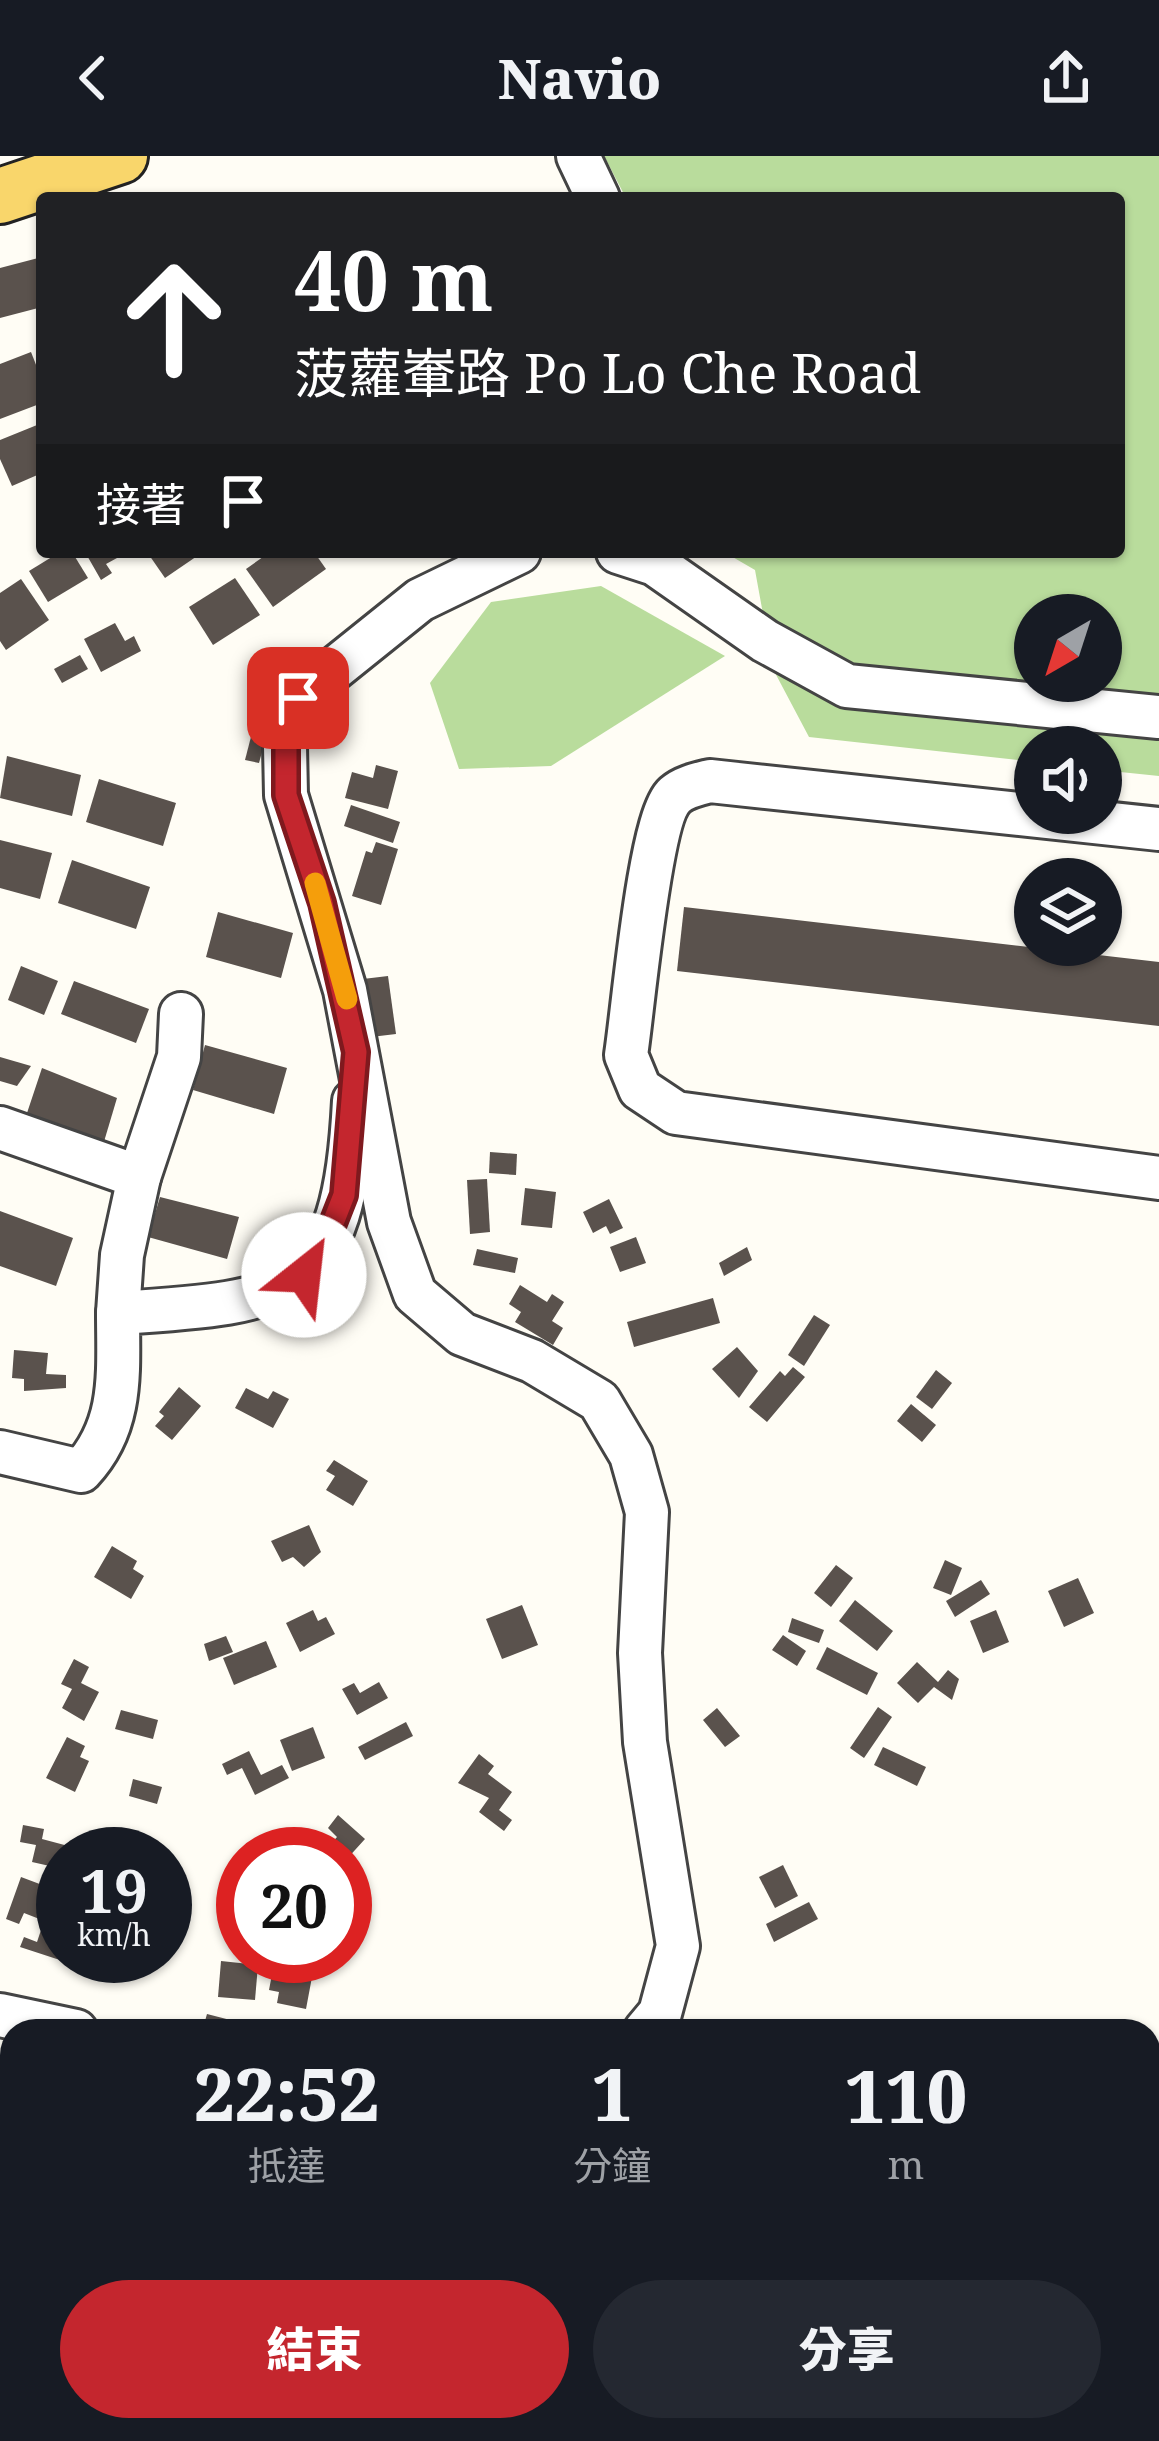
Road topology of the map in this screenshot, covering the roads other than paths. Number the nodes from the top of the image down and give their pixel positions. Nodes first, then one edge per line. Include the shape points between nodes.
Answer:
1 (120, 156) edge
2 (578, 156) edge
3 (595, 192) edge
4 (0, 196) edge
5 (507, 558) edge
6 (637, 558) edge
7 (1159, 717) edge
8 (1159, 830) edge
9 (181, 1014) dead end
10 (356, 1052) junction
11 (0, 1128) edge
12 (140, 1177) junction
13 (1159, 1178) edge
14 (118, 1313) junction
15 (0, 1452) edge
16 (655, 2019) edge

1 - 4 main road
2 - 3 street
5 - 10 street via 420,601 298,698 286,746 286,795 322,903
6 - 7 street via 847,686
8 - 13 street via 693,785 674,796 657,832 626,1055 640,1089 676,1114
9 - 12 street via 179,1058
10 - 14 street via 344,1195 304,1275
10 - 16 street via 389,1222 415,1294 462,1334 532,1361 599,1401 631,1455 647,1512 645,1742 678,1946
11 - 12 street
12 - 14 street
14 - 15 street via 118,1388 99,1451 80,1471

